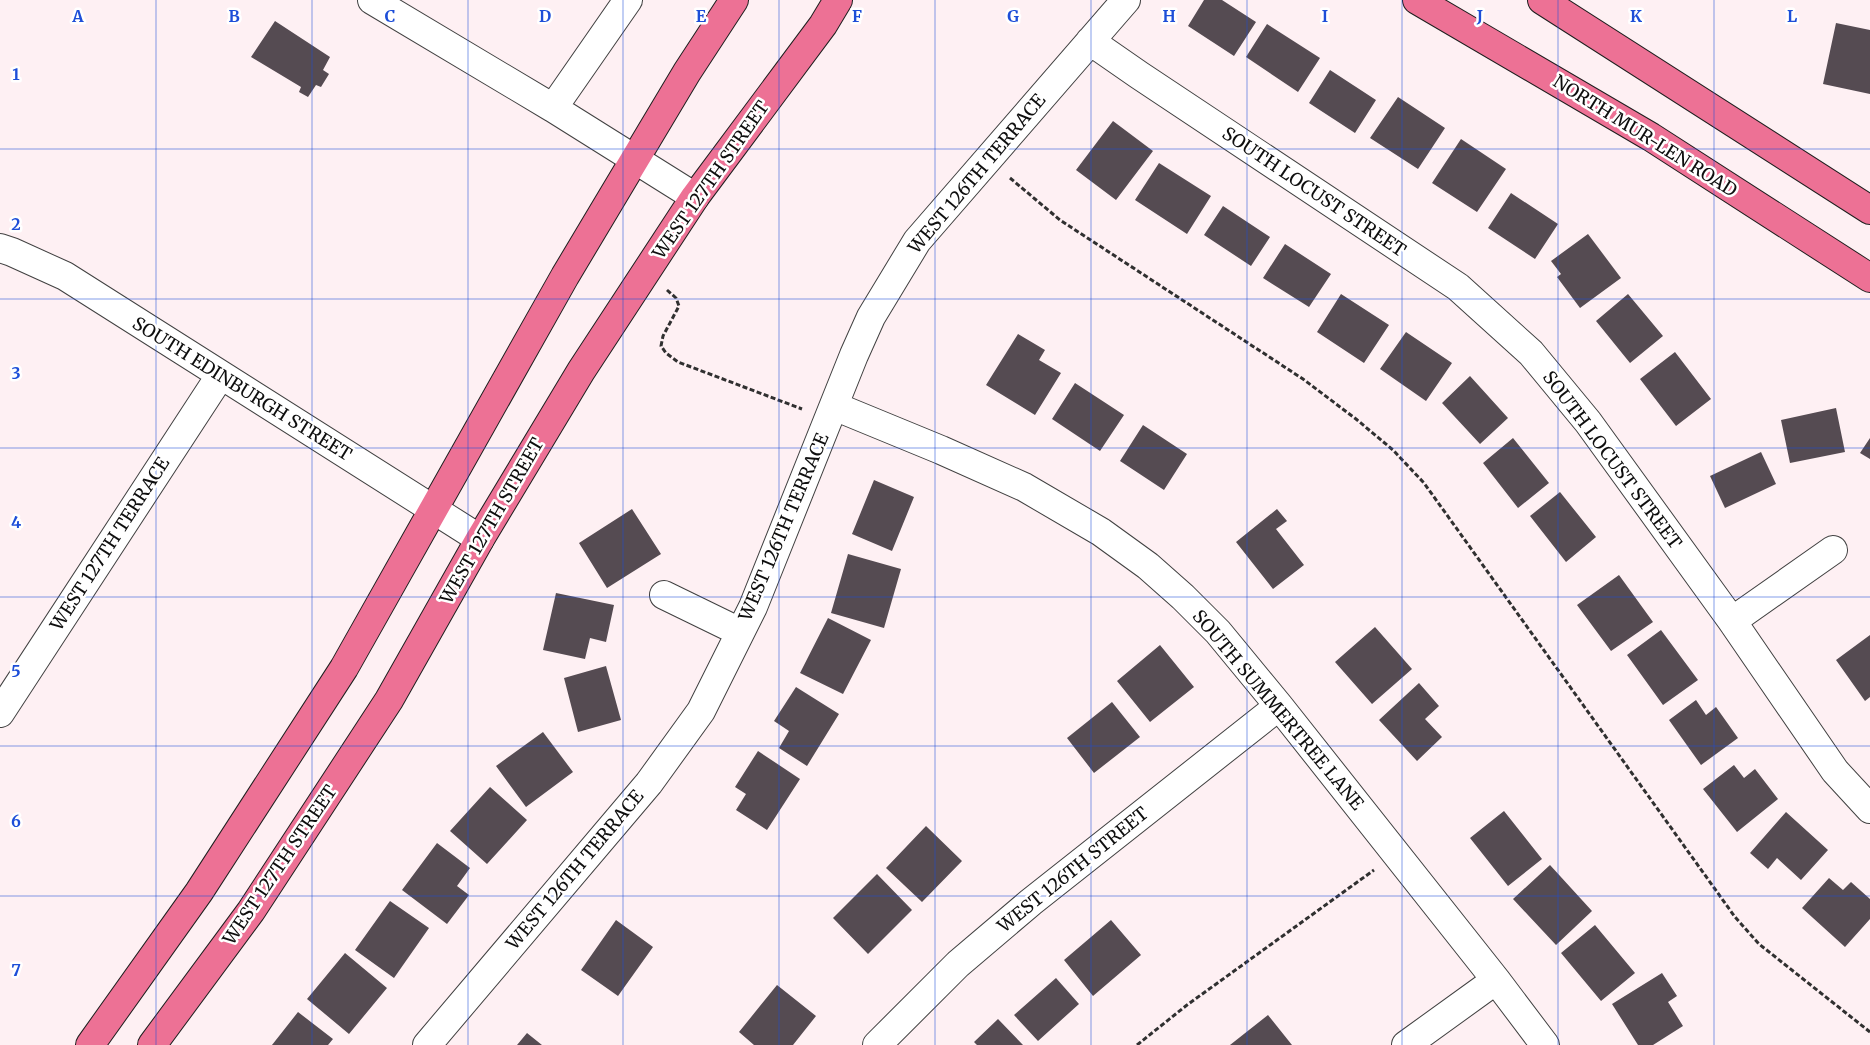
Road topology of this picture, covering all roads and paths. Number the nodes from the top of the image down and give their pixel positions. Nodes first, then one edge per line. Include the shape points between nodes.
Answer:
1 (372, 0) edge
2 (734, 0) edge
3 (838, 0) edge
4 (1126, 0) edge
5 (1416, 0) edge
6 (1542, 0) edge
7 (625, 1) edge
8 (1090, 41) junction
9 (553, 108) junction
10 (635, 160) junction
11 (1008, 176) dead end
12 (695, 198) junction
13 (1870, 210) edge
14 (0, 248) edge
15 (1870, 278) edge
16 (664, 288) dead end
17 (220, 376) junction
18 (834, 406) junction
19 (434, 510) junction
20 (480, 539) junction
21 (1833, 550) dead end
22 (664, 595) dead end
23 (1732, 621) junction
24 (740, 632) junction
25 (1279, 706) junction
26 (0, 712) edge
27 (1870, 809) edge
28 (1381, 865) dead end
29 (1496, 980) junction
30 (1870, 1032) edge
31 (90, 1045) edge
32 (152, 1045) edge
33 (427, 1045) edge
34 (877, 1045) edge
35 (1137, 1045) edge
36 (1406, 1045) edge
37 (1545, 1045) edge

1 - 9 street
2 - 10 main road
3 - 12 main road, WEST 127TH STREET
4 - 8 street, WEST 126TH TERRACE
5 - 15 main road, NORTH MUR-LEN ROAD via 1651,137
6 - 13 main road
7 - 9 street
8 - 18 street, WEST 126TH TERRACE via 917,241 871,317
8 - 23 street, SOUTH LOCUST STREET via 1458,287 1531,353 1588,422
9 - 10 street
10 - 12 street
10 - 19 main road via 565,276
11 - 30 path via 1060,220 1303,379 1393,450 1424,482 1735,918 1759,944
12 - 20 main road, WEST 127TH STREET via 581,371
14 - 17 street, SOUTH EDINBURGH STREET via 65,276
16 - 18 path via 680,306 661,346 678,362 814,413
17 - 19 street, SOUTH EDINBURGH STREET
17 - 26 street, WEST 127TH TERRACE
18 - 24 street, WEST 126TH TERRACE
18 - 25 street, SOUTH SUMMERTREE LANE via 1024,488 1101,532 1148,566 1183,597 1218,632
19 - 20 street, SOUTH EDINBURGH STREET
19 - 31 main road via 344,668 199,892
20 - 32 main road, WEST 127TH STREET via 379,716 251,911
21 - 23 street
22 - 24 street
23 - 27 street, SOUTH LOCUST STREET via 1835,771
24 - 33 street, WEST 126TH TERRACE via 701,711 649,783
25 - 29 street, SOUTH SUMMERTREE LANE
25 - 34 street, WEST 126TH STREET via 1031,902 958,964
28 - 35 path via 1187,1004
29 - 36 street
29 - 37 street, SOUTH SUMMERTREE LANE

